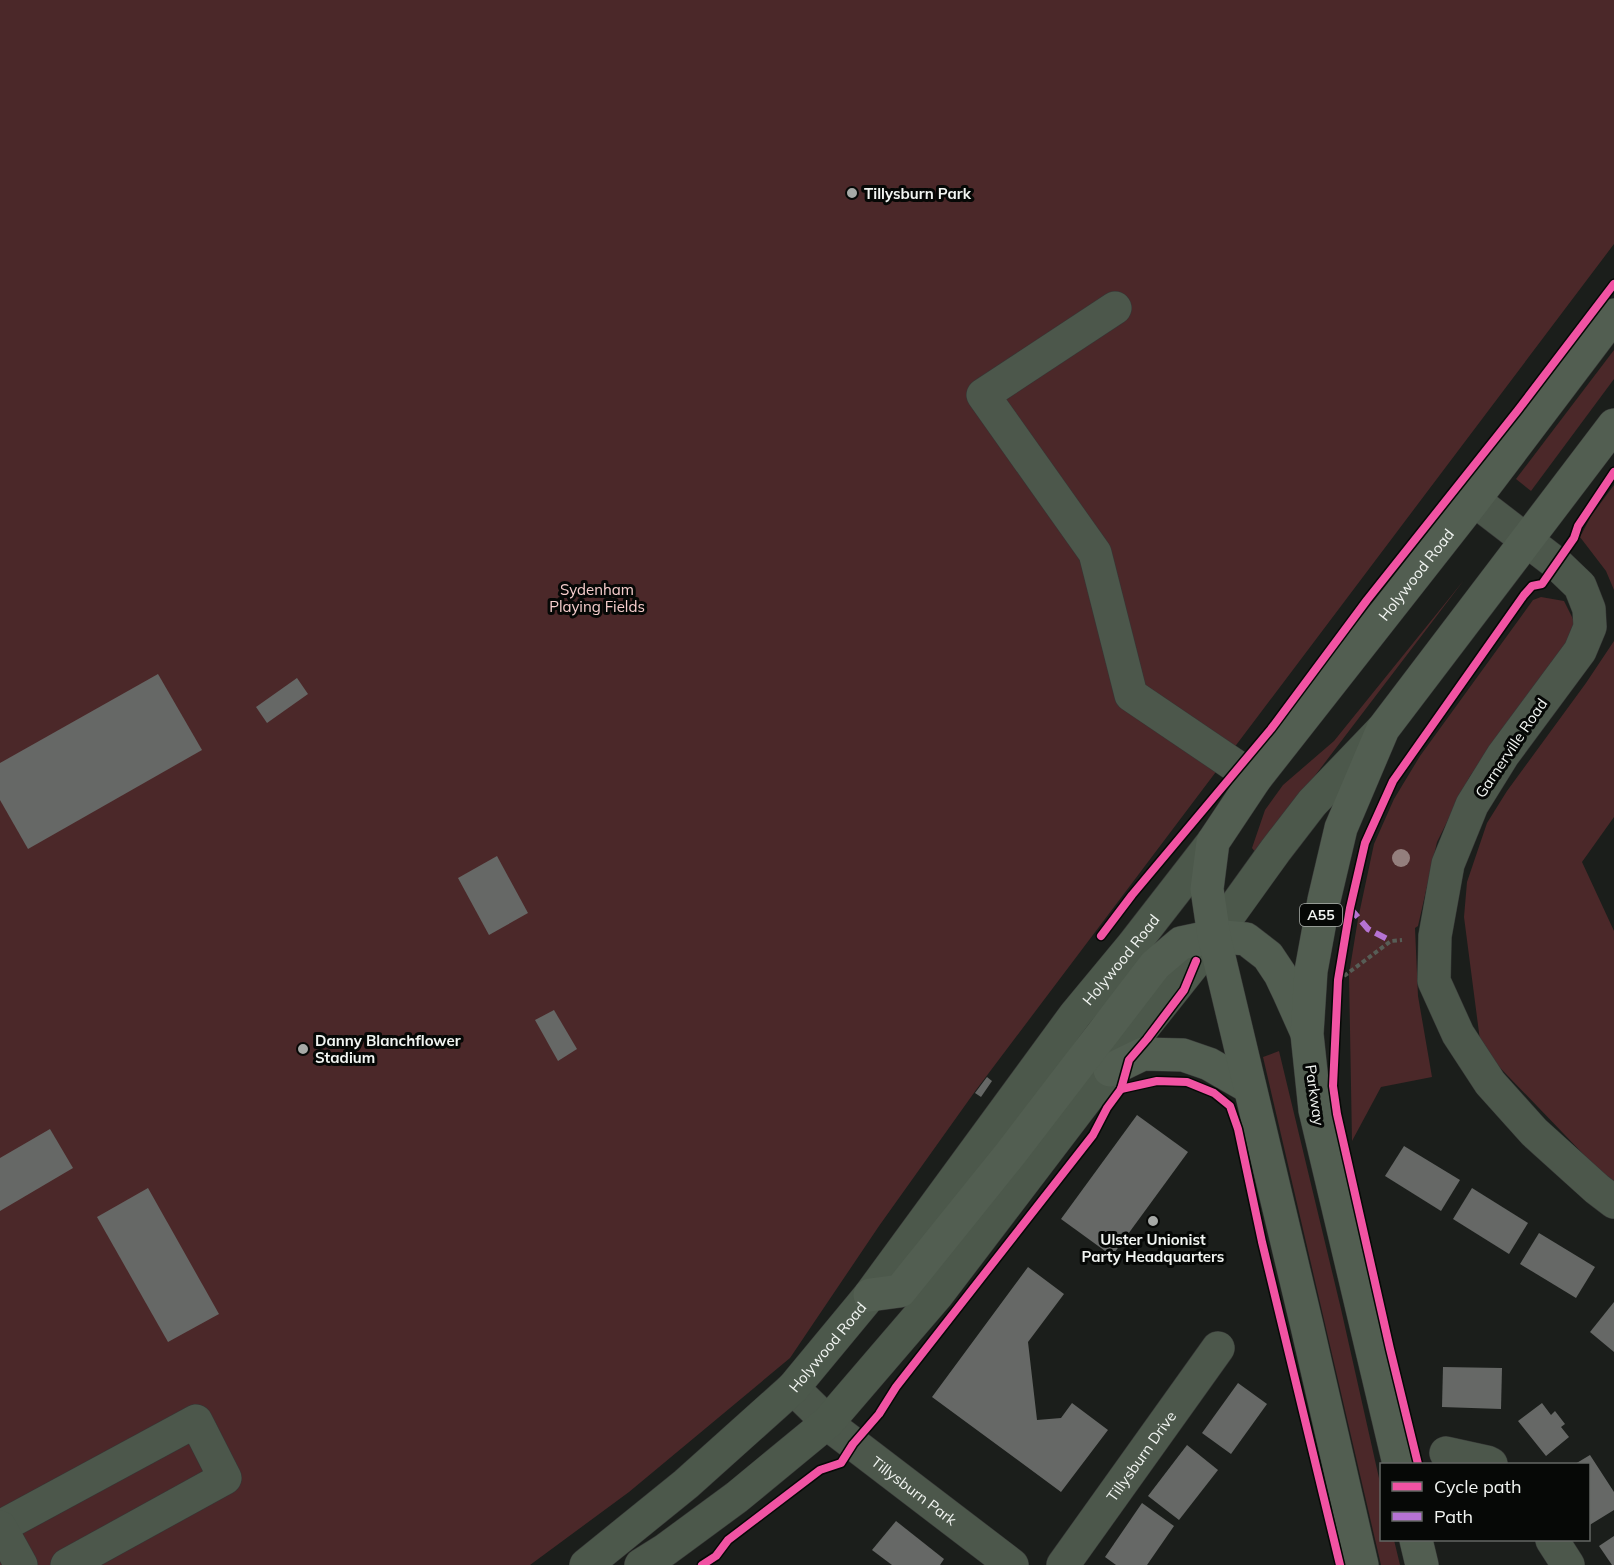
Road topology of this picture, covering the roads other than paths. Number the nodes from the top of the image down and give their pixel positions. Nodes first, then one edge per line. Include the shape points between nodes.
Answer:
1 (1115, 308) dead end
2 (1614, 315) edge
3 (1614, 425) edge
4 (1474, 500) junction
5 (1526, 540) junction
6 (1383, 729) junction
7 (1256, 779) junction
8 (1212, 842) junction
9 (1214, 936) junction
10 (1307, 1034) junction
11 (1110, 1071) junction
12 (1249, 1087) junction
13 (1614, 1202) edge
14 (870, 1295) junction
15 (1218, 1348) dead end
16 (793, 1388) junction
17 (828, 1422) junction
18 (1446, 1453) dead end
19 (1398, 1463) edge
20 (1490, 1463) edge
21 (0, 1527) edge
22 (1416, 1541) edge
23 (1553, 1541) edge
24 (21, 1565) edge
25 (67, 1565) edge
26 (586, 1565) edge
27 (642, 1565) edge
28 (1012, 1565) edge
29 (1064, 1565) edge
30 (1362, 1565) edge
31 (1422, 1565) edge
32 (1568, 1565) edge

1 - 7 street via 983,395 1095,553 1131,695
2 - 4 highway, Holywood Road
3 - 5 highway, A55
4 - 5 street, Garnerville Road
4 - 7 highway, Holywood Road
5 - 6 highway, A55
5 - 13 street, Garnerville Road via 1580,586 1589,609 1590,627 1580,651 1503,755 1472,806 1448,864 1435,936 1434,981 1458,1034 1490,1083 1534,1132
6 - 9 main road via 1312,803
6 - 10 highway, Parkway / A55 via 1341,828 1311,971
7 - 8 highway, Holywood Road
8 - 9 highway via 1207,889
8 - 14 main road, Holywood Road via 1075,1015
9 - 10 highway via 1246,939 1268,956
9 - 11 main road
9 - 12 highway
9 - 14 highway via 1181,943 1155,965 900,1291
10 - 19 highway, Parkway / A55 via 1315,1110
11 - 12 highway via 1143,1054 1183,1055 1209,1064
11 - 17 main road via 937,1295
12 - 30 highway
14 - 16 main road, Holywood Road
15 - 29 street, Tillysburn Drive
16 - 17 street, Tillysburn Park
16 - 26 main road, Holywood Road via 686,1484
17 - 27 main road via 738,1497
17 - 28 street, Tillysburn Park
18 - 20 street
21 - 24 street
21 - 25 street via 196,1421 225,1478
22 - 31 highway
23 - 32 street

